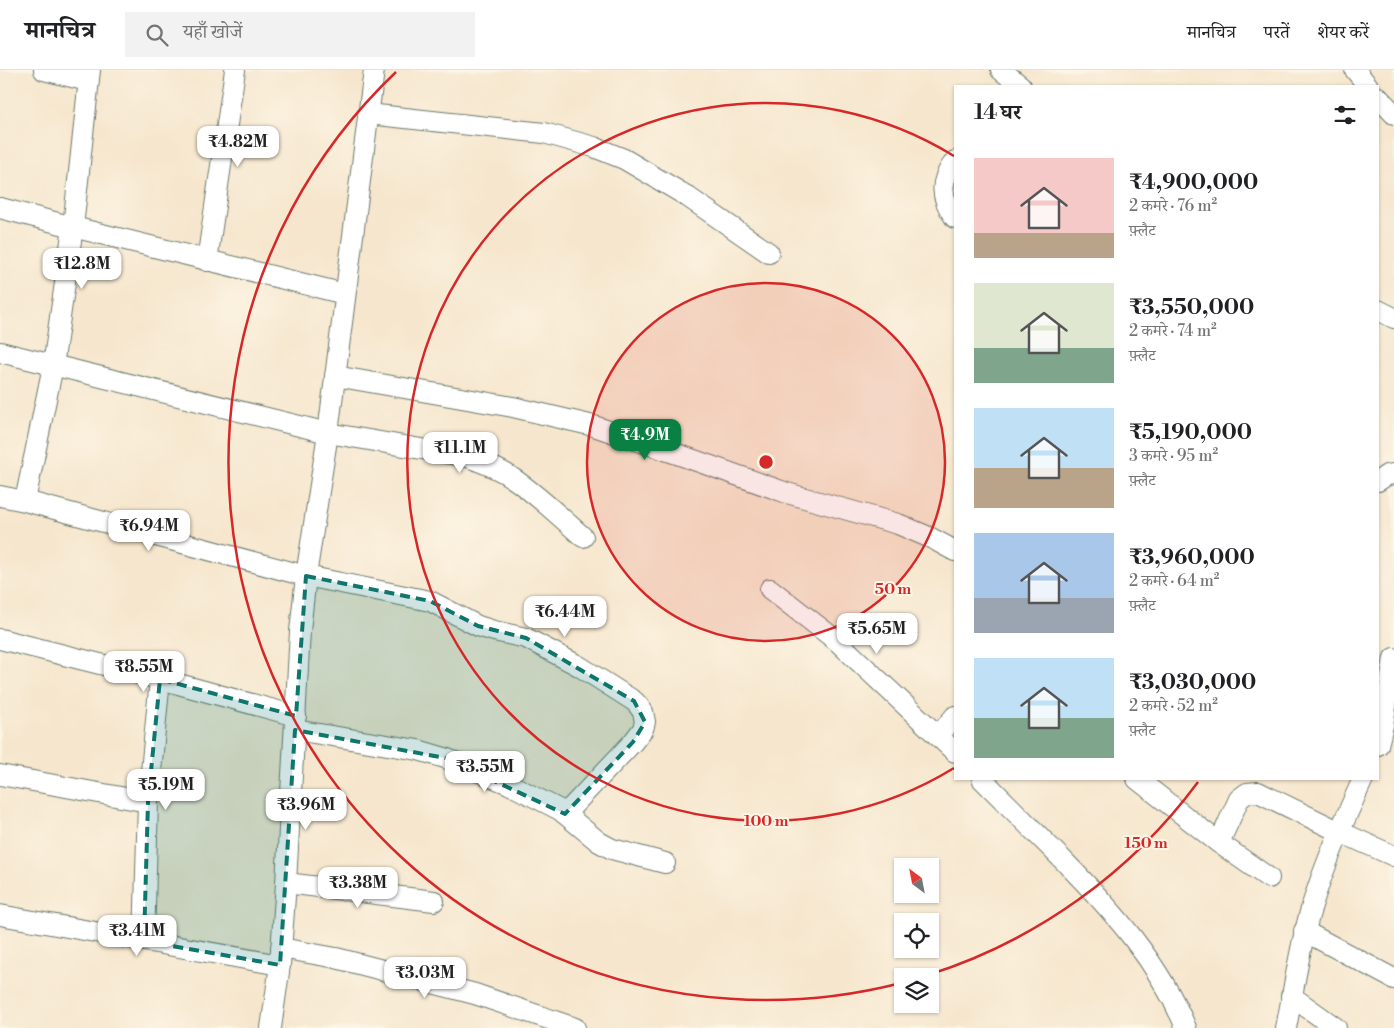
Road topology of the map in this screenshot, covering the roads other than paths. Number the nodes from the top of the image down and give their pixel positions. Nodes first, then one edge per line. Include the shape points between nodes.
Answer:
1 (44, 70) edge
2 (235, 70) edge
3 (374, 70) edge
4 (1001, 70) edge
5 (1355, 70) edge
6 (89, 75) edge
7 (1019, 85) edge
8 (1367, 85) edge
9 (1379, 98) edge
10 (368, 114) junction
11 (1394, 114) edge
12 (954, 162) edge
13 (0, 208) edge
14 (954, 216) edge
15 (73, 227) junction
16 (769, 253) dead end
17 (206, 260) junction
18 (345, 294) junction
19 (1379, 310) edge
20 (1394, 318) edge
21 (0, 352) edge
22 (53, 366) junction
23 (335, 376) junction
24 (328, 433) junction
25 (1394, 474) edge
26 (1379, 480) edge
27 (0, 496) edge
28 (25, 501) junction
29 (583, 537) dead end
30 (954, 550) edge
31 (306, 576) junction
32 (770, 589) dead end
33 (0, 639) edge
34 (1394, 658) edge
35 (160, 679) junction
36 (954, 717) edge
37 (295, 723) junction
38 (1389, 728) edge
39 (938, 736) junction
40 (1379, 743) edge
41 (954, 751) edge
42 (0, 775) edge
43 (983, 780) edge
44 (1138, 780) edge
45 (1363, 780) edge
46 (148, 802) junction
47 (565, 814) junction
48 (1340, 832) junction
49 (1219, 843) junction
50 (1394, 856) edge
51 (664, 863) dead end
52 (1269, 878) dead end
53 (286, 883) junction
54 (434, 901) dead end
55 (0, 915) edge
56 (1304, 931) junction
57 (144, 941) junction
58 (280, 957) junction
59 (1394, 979) edge
60 (1291, 996) junction
61 (271, 1028) edge
62 (575, 1028) edge
63 (1186, 1028) edge
64 (1286, 1028) edge
65 (1336, 1028) edge

1 - 6 street
2 - 17 street
3 - 10 street
4 - 7 street
5 - 8 street
6 - 15 street
9 - 11 street
10 - 16 street via 544,133 594,146 686,195
10 - 18 street
12 - 14 street via 944,176 943,187
13 - 15 street
15 - 17 street
15 - 22 street
17 - 18 street
18 - 23 street
19 - 20 street
21 - 22 street
22 - 24 street
22 - 28 street
23 - 24 street
23 - 30 street via 513,407 594,426 787,493 898,524
24 - 29 street via 468,457 490,465 511,476
24 - 31 street
25 - 26 street
27 - 28 street
28 - 31 street
31 - 37 street
31 - 47 street via 430,601 478,626 526,638 579,666 634,701 643,712 643,729
32 - 39 street via 837,641
33 - 35 street
34 - 38 street
35 - 37 street
35 - 46 street
36 - 39 street
37 - 47 street via 445,758 509,784
37 - 53 street
38 - 40 street
39 - 41 street
42 - 46 street
43 - 63 street via 1097,894 1140,946
44 - 49 street
45 - 48 street
46 - 57 street
47 - 51 street via 612,849
48 - 49 street via 1258,792 1247,793 1239,799
48 - 50 street
48 - 56 street
49 - 52 street
53 - 54 street
53 - 58 street
55 - 57 street
56 - 59 street
56 - 60 street
57 - 58 street
58 - 61 street
58 - 62 street via 336,958 475,994
60 - 64 street
60 - 65 street

